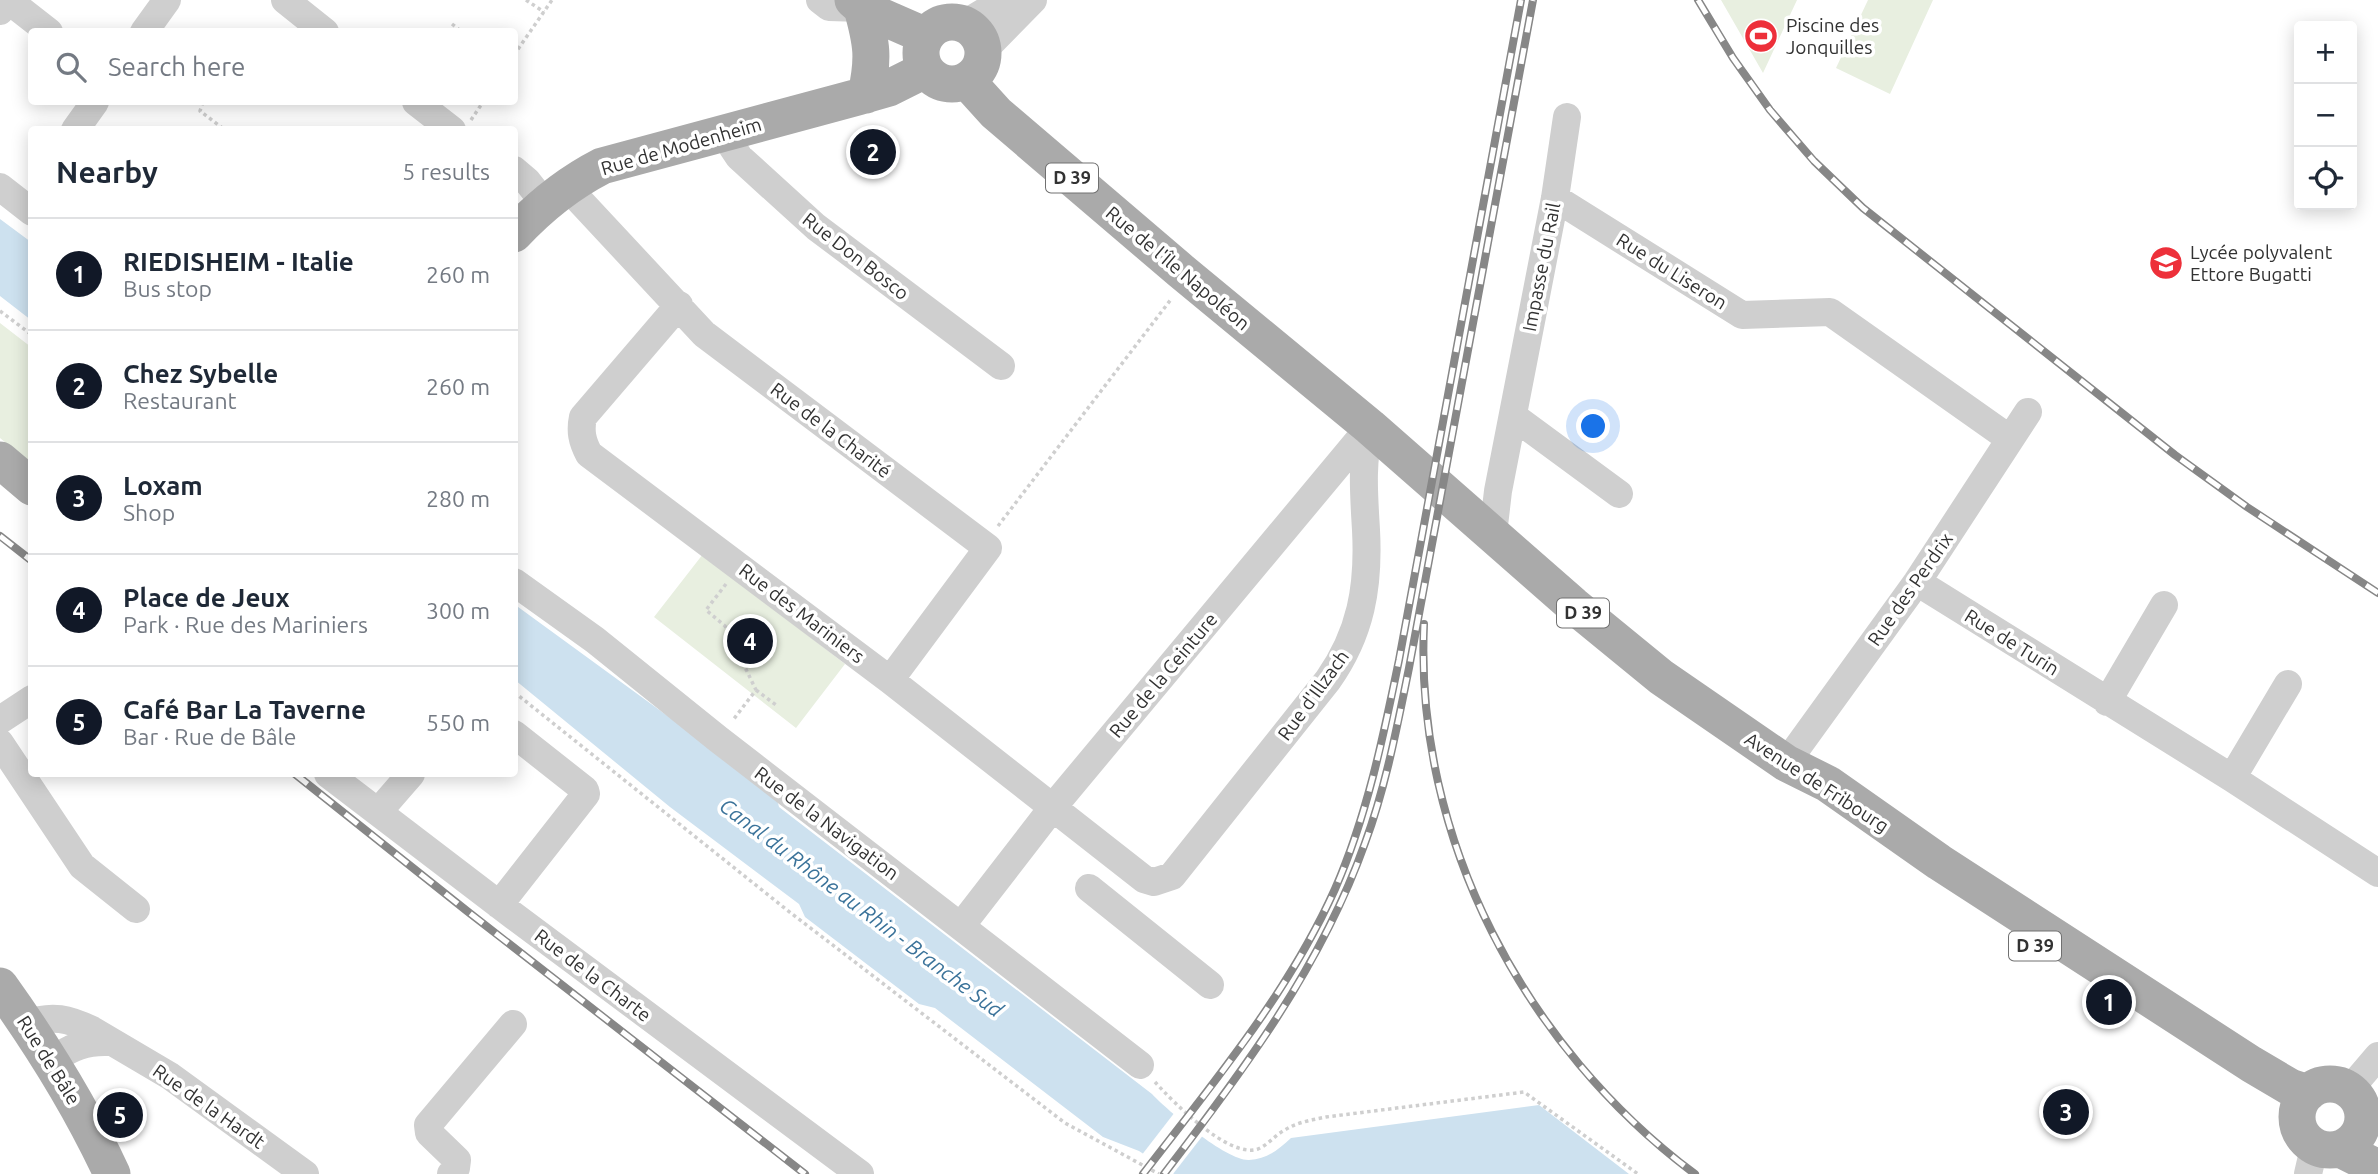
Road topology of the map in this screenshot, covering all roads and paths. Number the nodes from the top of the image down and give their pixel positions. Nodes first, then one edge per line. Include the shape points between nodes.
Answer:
1 (167, 0) edge
2 (285, 0) edge
3 (526, 0) edge
4 (552, 0) edge
5 (820, 0) edge
6 (1004, 0) edge
7 (1033, 0) edge
8 (857, 4) edge
9 (0, 11) edge
10 (544, 12) junction
11 (452, 24) dead end
12 (44, 28) edge
13 (148, 28) edge
14 (320, 28) edge
15 (457, 28) edge
16 (518, 49) edge
17 (971, 52) junction
18 (925, 53) junction
19 (866, 95) junction
20 (93, 105) edge
21 (202, 105) edge
22 (420, 105) edge
23 (481, 105) edge
24 (1567, 117) dead end
25 (78, 126) edge
26 (220, 126) edge
27 (447, 126) edge
28 (467, 126) edge
29 (729, 131) junction
30 (518, 173) edge
31 (556, 195) junction
32 (1555, 198) junction
33 (518, 230) edge
34 (1188, 277) junction
35 (679, 305) junction
36 (0, 311) edge
37 (28, 332) edge
38 (1002, 366) dead end
39 (2028, 412) dead end
40 (1513, 416) junction
41 (1382, 438) junction
42 (2010, 439) junction
43 (0, 460) edge
44 (28, 484) edge
45 (1619, 494) dead end
46 (1493, 534) junction
47 (983, 544) junction
48 (732, 576) dead end
49 (1917, 582) junction
50 (518, 585) edge
51 (2164, 605) dead end
52 (890, 680) junction
53 (2288, 684) dead end
54 (756, 690) junction
55 (518, 695) edge
56 (28, 702) edge
57 (2107, 702) junction
58 (776, 705) dead end
59 (0, 720) edge
60 (518, 737) edge
61 (718, 739) junction
62 (0, 743) edge
63 (1786, 763) junction
64 (332, 777) edge
65 (408, 777) edge
66 (2232, 778) junction
67 (1053, 807) junction
68 (378, 812) junction
69 (2378, 873) edge
70 (1154, 880) junction
71 (1089, 888) dead end
72 (499, 905) junction
73 (136, 909) dead end
74 (1117, 912) junction
75 (961, 926) junction
76 (1210, 985) dead end
77 (0, 986) edge
78 (27, 1024) junction
79 (513, 1024) dead end
80 (110, 1042) junction
81 (2378, 1056) edge
82 (52, 1061) junction
83 (1140, 1065) joint
84 (2349, 1090) junction
85 (2303, 1103) junction
86 (2341, 1149) edge
87 (2378, 1168) edge
88 (112, 1174) edge
89 (305, 1174) edge
90 (451, 1174) edge
91 (860, 1174) edge
92 (1159, 1174) edge
93 (1638, 1174) edge

1 - 13 street
2 - 14 street
3 - 10 path
4 - 10 path
5 - 8 street via 829,7
6 - 17 street
7 - 17 street
8 - 18 main road
8 - 19 main road via 872,42
9 - 12 street via 8,0
10 - 16 path
11 - 15 path
17 - 18 main road, Rue de Modenheim via 951,22 940,24
17 - 18 main road via 948,85 939,82
17 - 34 main road, Rue de l'Île Napoléon / D 39 via 996,113
18 - 19 main road, Rue de Modenheim via 889,88
19 - 29 main road, Rue de Modenheim
20 - 25 street
21 - 26 path via 200,111
22 - 27 street
23 - 28 path
24 - 32 street, Impasse du Rail
29 - 31 main road, Rue de Modenheim via 615,161 583,175
29 - 38 street, Rue Don Bosco via 739,158 816,228
30 - 31 street, Rue de la Charité
31 - 33 main road, Rue de Modenheim
31 - 35 street, Rue de la Charité
32 - 40 street, Impasse du Rail
32 - 42 street, Rue du Liseron via 1742,315 1830,312
34 - 41 main road, Rue de l'Île Napoléon / D 39
34 - 47 path
35 - 47 street, Rue de la Charité via 704,334
35 - 52 street, Rue des Mariniers via 583,417 581,430 589,454
36 - 37 path
39 - 42 street, Rue des Perdrix
40 - 45 street
40 - 46 street, Impasse du Rail
41 - 46 main road, Avenue de Fribourg / D 39
41 - 67 street, Rue de la Ceinture
41 - 70 street, Rue d'Illzach via 1363,458 1364,592 1348,649 1172,876
42 - 49 street, Rue des Perdrix
43 - 44 main road
46 - 63 main road, Avenue de Fribourg / D 39 via 1661,677
47 - 52 street via 988,548
48 - 54 path via 706,610 725,626
49 - 57 street, Rue de Turin
49 - 63 street, Rue des Perdrix
50 - 61 street, Rue de la Navigation
51 - 57 street
52 - 67 street, Rue des Mariniers
53 - 66 street
54 - 58 path
54 - 61 path
55 - 92 path via 1065,1123
56 - 59 street
57 - 66 street, Rue de Turin
60 - 72 street via 586,794
61 - 75 street, Rue de la Navigation
62 - 73 street via 82,866
63 - 85 main road, Avenue de Fribourg / D 39 via 1828,784 1939,862 2274,1079
64 - 68 street, Rue de la Charte
65 - 68 street
66 - 69 street, Rue de Turin
67 - 70 street, Rue des Mariniers
67 - 75 street, Rue de la Ceinture
68 - 72 street, Rue de la Charte
70 - 74 street, Rue d'Illzach
71 - 74 street
72 - 91 street, Rue de la Charte
74 - 76 street
75 - 83 street, Rue de la Navigation
77 - 78 main road, Rue de Bâle
78 - 80 street, Rue de la Hardt via 47,1017 68,1020
78 - 82 main road, Rue de Bâle
79 - 90 street via 428,1125 429,1133 457,1160
80 - 82 street via 75,1046
80 - 89 street, Rue de la Hardt via 170,1076
81 - 84 street
82 - 88 main road, Rue de Bâle
83 - 93 path via 1175,1104 1215,1136 1246,1150 1263,1146 1299,1123 1326,1117 1524,1092
84 - 85 main road via 2335,1084 2320,1086
84 - 86 main road via 2357,1098 2363,1120
85 - 86 main road via 2298,1124 2302,1135 2309,1143
86 - 87 main road

